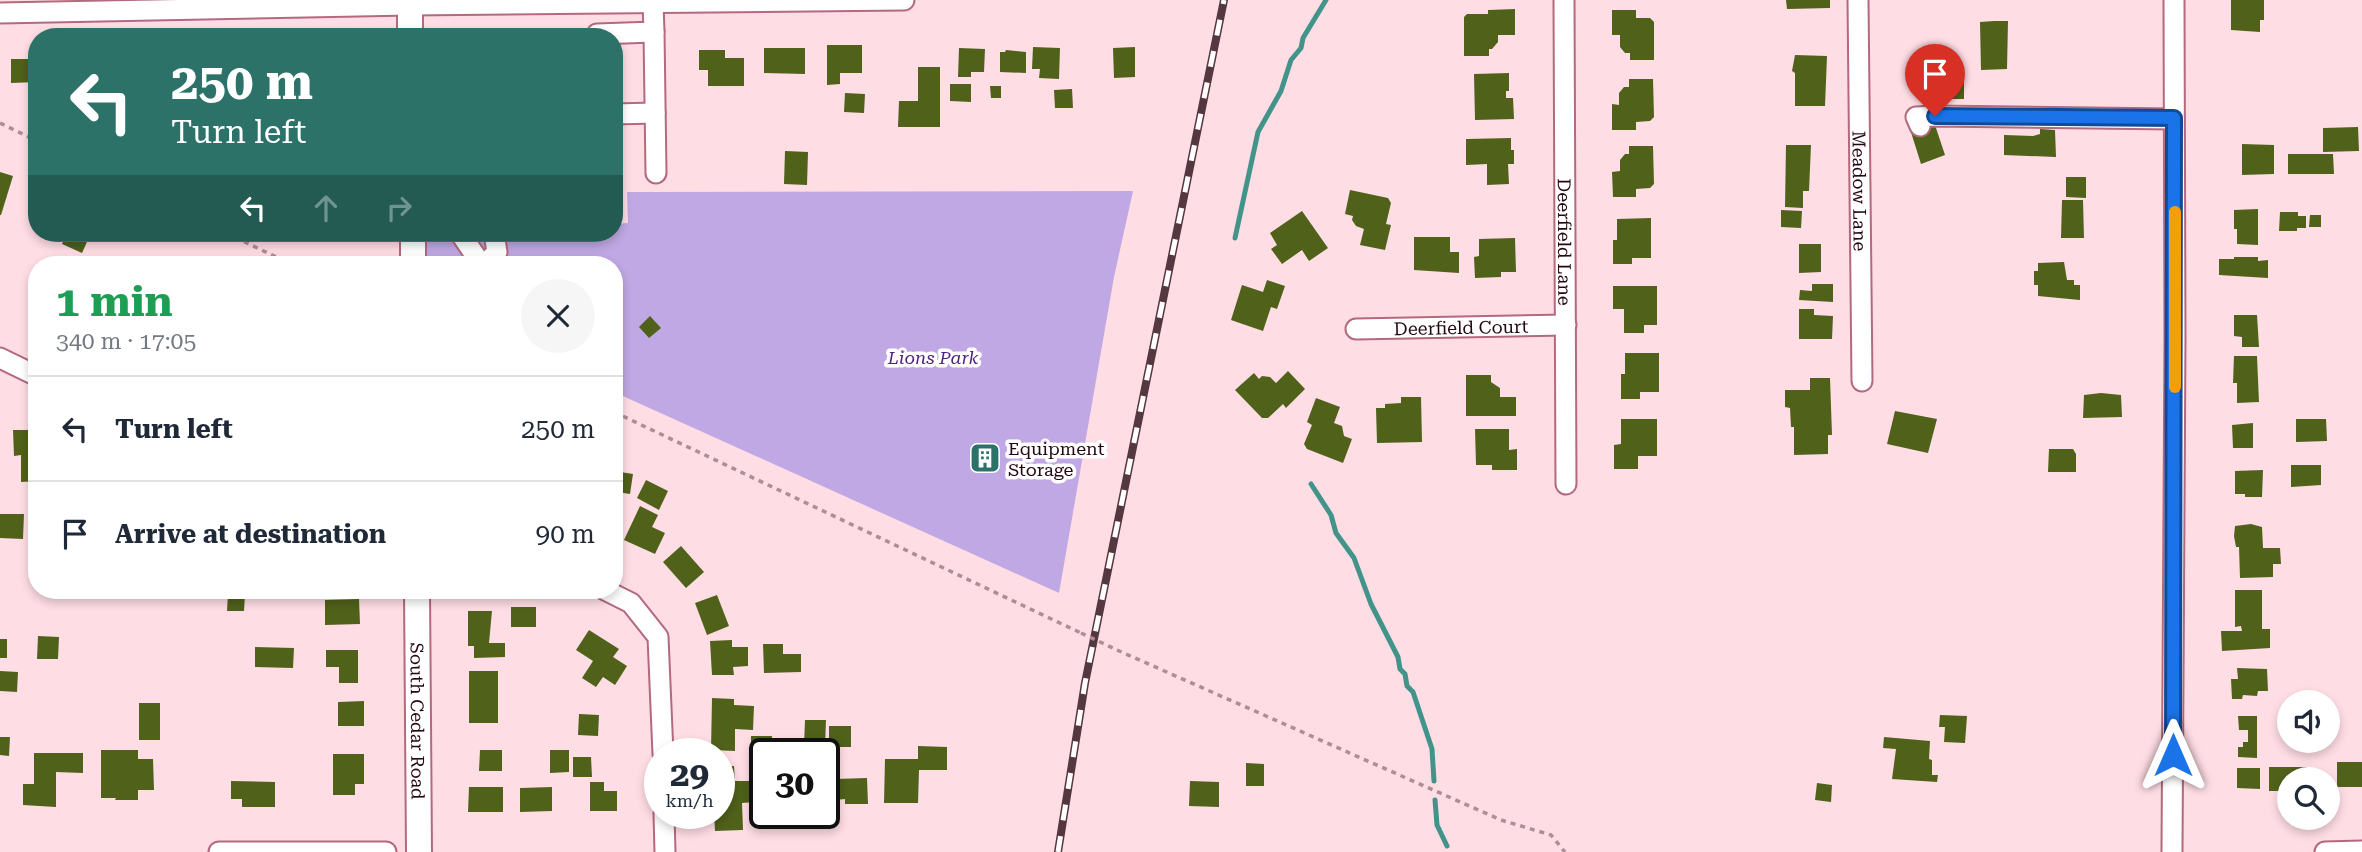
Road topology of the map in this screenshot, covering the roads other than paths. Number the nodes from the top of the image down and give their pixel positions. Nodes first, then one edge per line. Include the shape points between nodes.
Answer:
1 (904, 0) edge
2 (1564, 0) edge
3 (1858, 0) edge
4 (2174, 0) edge
5 (410, 3) edge
6 (596, 3) junction
7 (653, 3) junction
8 (0, 13) edge
9 (410, 28) edge
10 (597, 28) edge
11 (654, 32) junction
12 (623, 34) edge
13 (655, 113) junction
14 (623, 114) edge
15 (2174, 118) junction
16 (1920, 126) dead end
17 (656, 173) dead end
18 (1566, 325) junction
19 (1356, 329) dead end
20 (0, 358) edge
21 (28, 372) edge
22 (1862, 381) dead end
23 (1566, 484) dead end
24 (417, 599) edge
25 (623, 599) edge
26 (663, 738) edge
27 (664, 829) edge
28 (2362, 851) edge
29 (219, 852) edge
30 (386, 852) edge
31 (419, 852) edge
32 (665, 852) edge
33 (2172, 852) edge
34 (2325, 852) edge

1 - 7 street
2 - 18 street, Deerfield Lane
3 - 22 street, Meadow Lane
4 - 15 street
5 - 6 street
5 - 8 street
5 - 9 main road
6 - 7 street
6 - 10 street
7 - 11 street
11 - 12 street
11 - 13 street
13 - 14 street
13 - 17 street
15 - 16 street via 1916,117
15 - 33 street
18 - 19 street, Deerfield Court
18 - 23 street, Deerfield Lane
20 - 21 street
24 - 31 main road, South Cedar Road
25 - 26 street via 658,636
27 - 32 street
28 - 34 street
29 - 30 street

